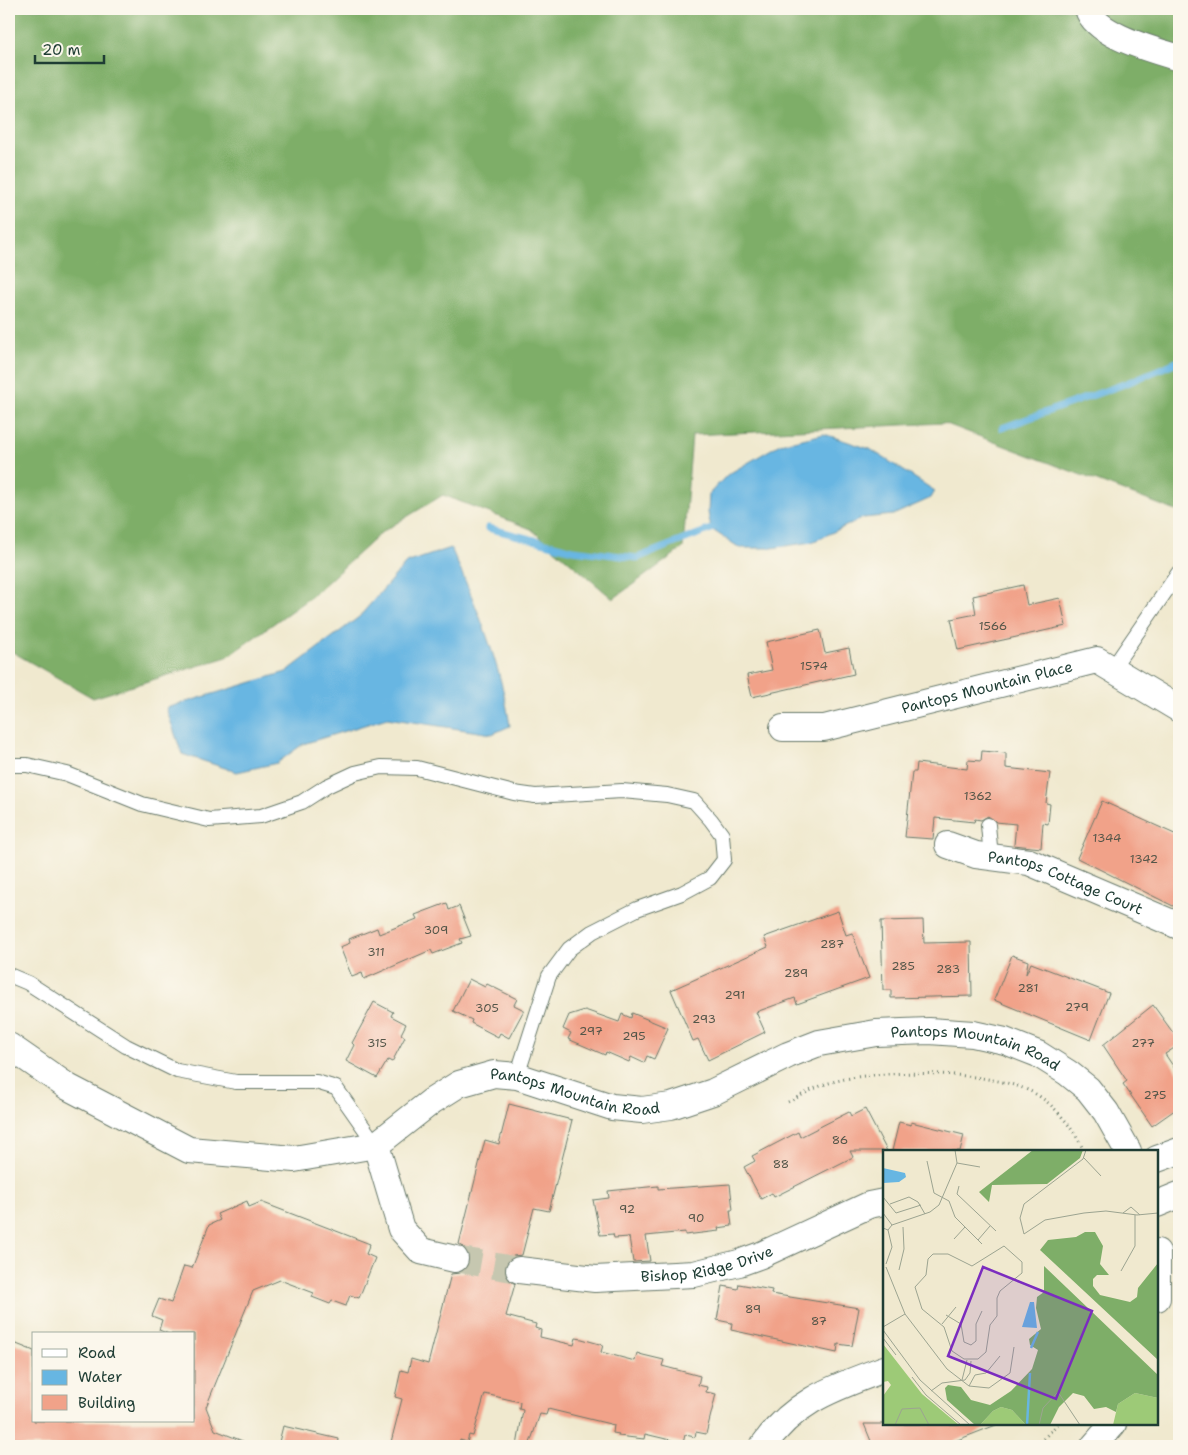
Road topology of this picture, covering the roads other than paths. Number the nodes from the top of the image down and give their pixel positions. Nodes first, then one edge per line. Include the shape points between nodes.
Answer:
1 (1088, 9) edge
2 (1179, 58) edge
3 (1179, 572) edge
4 (1112, 669) junction
5 (1179, 709) edge
6 (783, 728) dead end
7 (9, 765) edge
8 (988, 825) dead end
9 (948, 845) dead end
10 (991, 857) junction
11 (1179, 926) edge
12 (9, 975) edge
13 (9, 1046) edge
14 (517, 1076) junction
15 (376, 1145) junction
16 (1127, 1150) edge
17 (1179, 1150) edge
18 (1158, 1159) edge
19 (1179, 1195) edge
20 (883, 1202) edge
21 (1158, 1204) edge
22 (455, 1259) tunnel mouth
23 (518, 1270) tunnel mouth
24 (883, 1368) edge
25 (1111, 1425) edge
26 (763, 1446) edge
27 (1094, 1446) edge

1 - 2 street via 1099,25 1114,35
3 - 4 lane
4 - 5 street, Pantops Mountain Place
4 - 6 street, Pantops Mountain Place via 1097,660 824,728
7 - 14 lane via 27,765 67,774 142,804 209,820 261,816 302,802 355,773 381,767 417,768 535,796 622,792 667,795 694,801 722,835 724,860 710,878 682,893 637,909 592,932 569,949 549,976
8 - 10 lane
9 - 10 street, Pantops Cottage Court
10 - 11 street, Pantops Cottage Court via 1029,862
12 - 15 lane via 28,983 126,1046 177,1071 236,1082 316,1082 336,1088
13 - 15 street, Pantops Mountain Road via 68,1087 189,1150 294,1159
14 - 15 street, Pantops Mountain Road via 494,1074 459,1084
14 - 16 street, Pantops Mountain Road via 612,1107 642,1110 671,1106 713,1092 819,1043 876,1033 929,1031 974,1034 1005,1040 1038,1054 1068,1073 1106,1112
15 - 22 street via 401,1229 422,1251
17 - 18 street
19 - 21 street
20 - 23 street, Bishop Ridge Drive via 869,1205 746,1260 694,1274 594,1279
24 - 26 street via 824,1391 792,1413
25 - 27 street

